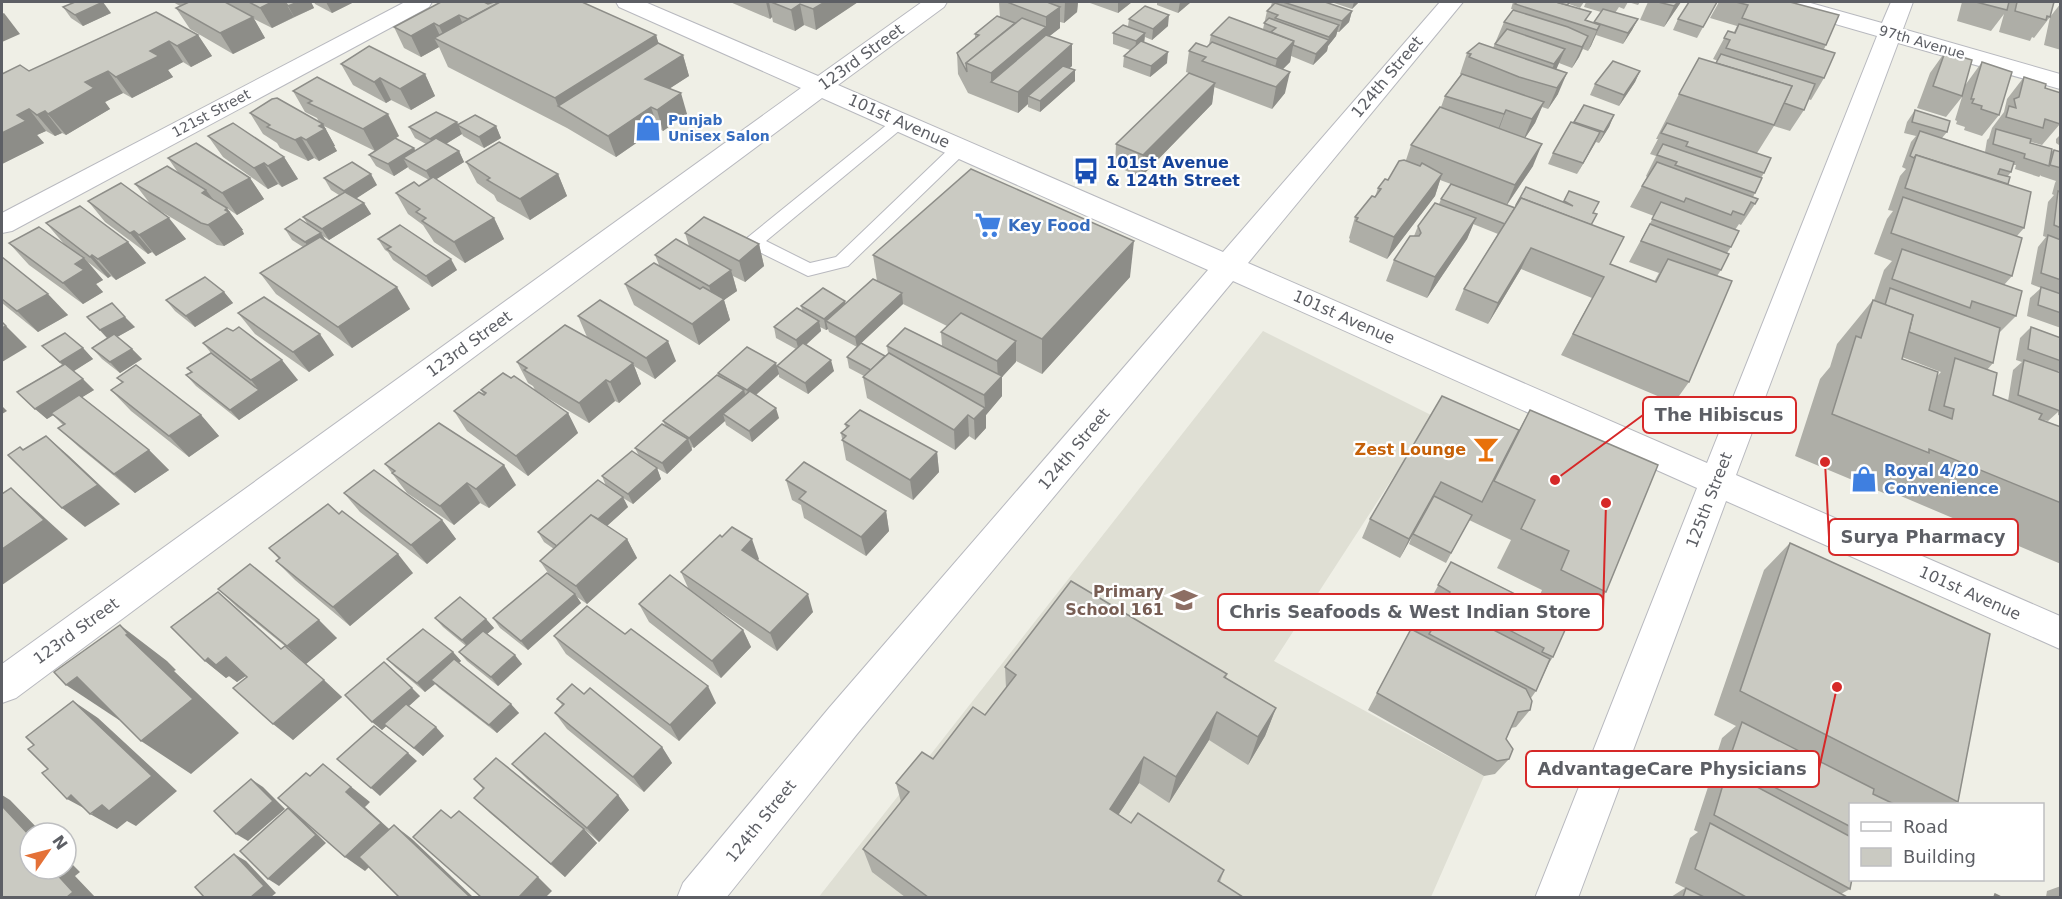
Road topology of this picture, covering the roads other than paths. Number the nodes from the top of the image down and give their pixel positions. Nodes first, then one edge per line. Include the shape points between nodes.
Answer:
1 (420, 2) edge
2 (627, 2) edge
3 (936, 2) edge
4 (1452, 2) edge
5 (1784, 2) edge
6 (1902, 2) edge
7 (1890, 32) junction
8 (2061, 82) edge
9 (820, 87) junction
10 (900, 122) junction
11 (960, 148) junction
12 (2, 224) edge
13 (1228, 266) junction
14 (1716, 481) junction
15 (2061, 633) edge
16 (2, 686) edge
17 (698, 897) edge
18 (1556, 897) edge

1 - 12 street, 121st Street
2 - 9 street, 101st Avenue
3 - 9 street, 123rd Street
4 - 13 street, 124th Street
5 - 7 street, 97th Avenue
6 - 7 street, 125th Street
7 - 8 street, 97th Avenue
7 - 14 street, 125th Street
9 - 10 street, 101st Avenue
9 - 16 street, 123rd Street
10 - 11 street, 101st Avenue
10 - 11 lane via 753,242 808,270 842,262
11 - 13 street, 101st Avenue
13 - 14 street, 101st Avenue
13 - 17 street, 124th Street
14 - 15 street, 101st Avenue
14 - 18 street, 125th Street

